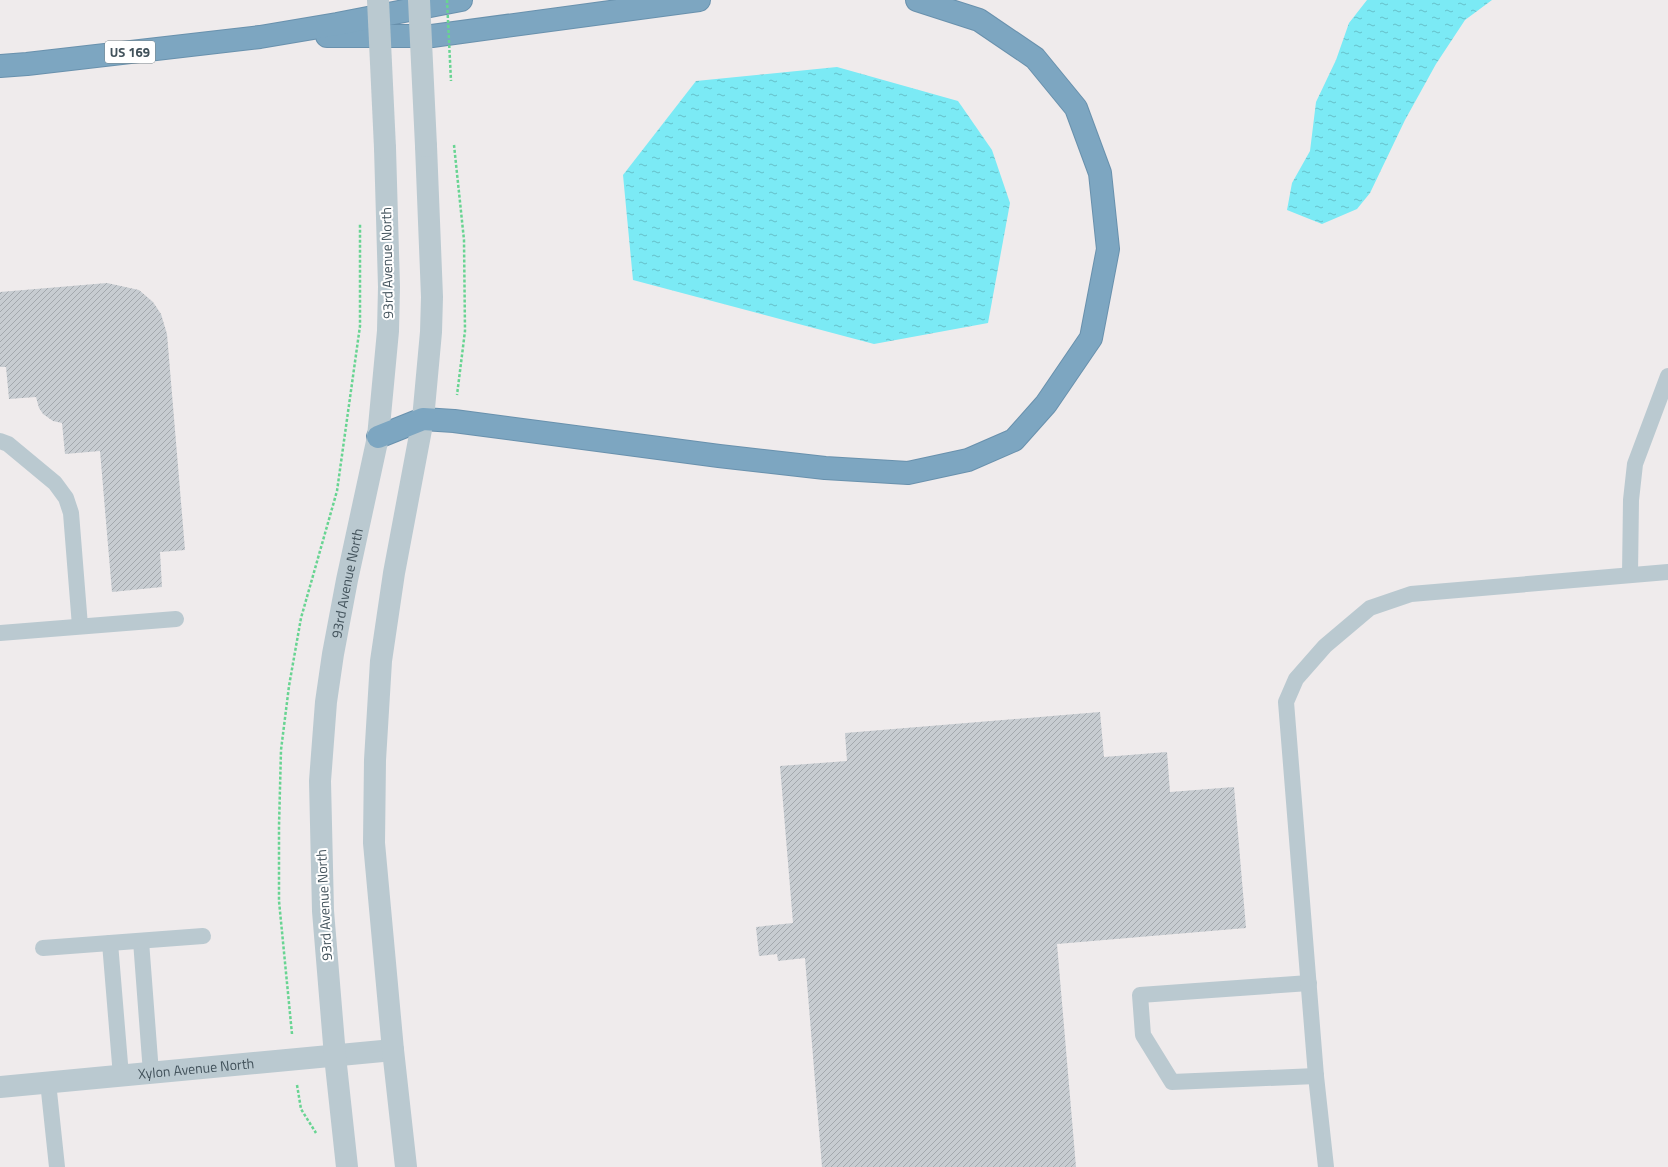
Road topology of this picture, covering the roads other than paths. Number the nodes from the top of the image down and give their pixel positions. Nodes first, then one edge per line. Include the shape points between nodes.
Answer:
1 (378, 0) edge
2 (419, 0) edge
3 (461, 0) edge
4 (699, 0) edge
5 (916, 0) edge
6 (260, 37) junction
7 (0, 66) edge
8 (1668, 376) edge
9 (423, 419) junction
10 (378, 437) junction
11 (0, 441) edge
12 (1668, 572) edge
13 (1630, 575) junction
14 (176, 619) dead end
15 (80, 626) junction
16 (0, 633) edge
17 (202, 936) dead end
18 (141, 941) junction
19 (110, 943) junction
20 (43, 948) dead end
21 (1309, 983) junction
22 (393, 1050) junction
23 (335, 1056) junction
24 (152, 1073) junction
25 (121, 1076) junction
26 (1316, 1076) junction
27 (48, 1082) junction
28 (0, 1087) edge
29 (57, 1167) edge
30 (347, 1167) edge
31 (406, 1167) edge
32 (1326, 1167) edge

1 - 10 street, 93rd Avenue North, bridge via 390,287
2 - 9 street, bridge via 432,296
3 - 6 highway, US 169
4 - 6 highway via 432,36
5 - 9 highway via 979,20 1035,58 1076,108 1100,173 1108,248 1091,338 1046,404 1014,440 968,460 908,473 825,468
6 - 7 highway, US 169
8 - 13 lane via 1635,464 1631,500
9 - 10 highway
9 - 22 street via 394,573 382,654 375,760 374,843
10 - 23 street, 93rd Avenue North via 333,654 326,702 320,781 323,911
11 - 15 lane via 8,444 55,483 66,498 71,513
12 - 13 lane
13 - 21 lane via 1411,594 1370,608 1325,646 1296,679 1286,702
14 - 15 lane
15 - 16 lane
17 - 18 lane
18 - 19 lane
18 - 24 lane
19 - 20 lane
19 - 25 lane
21 - 26 lane
21 - 26 lane via 1140,995 1143,1035 1172,1082
22 - 23 street, Xylon Avenue North
22 - 31 street
23 - 24 street, Xylon Avenue North
23 - 30 street, 93rd Avenue North
24 - 25 street, Xylon Avenue North
25 - 27 street, Xylon Avenue North
26 - 32 lane
27 - 28 street, Xylon Avenue North
27 - 29 lane

